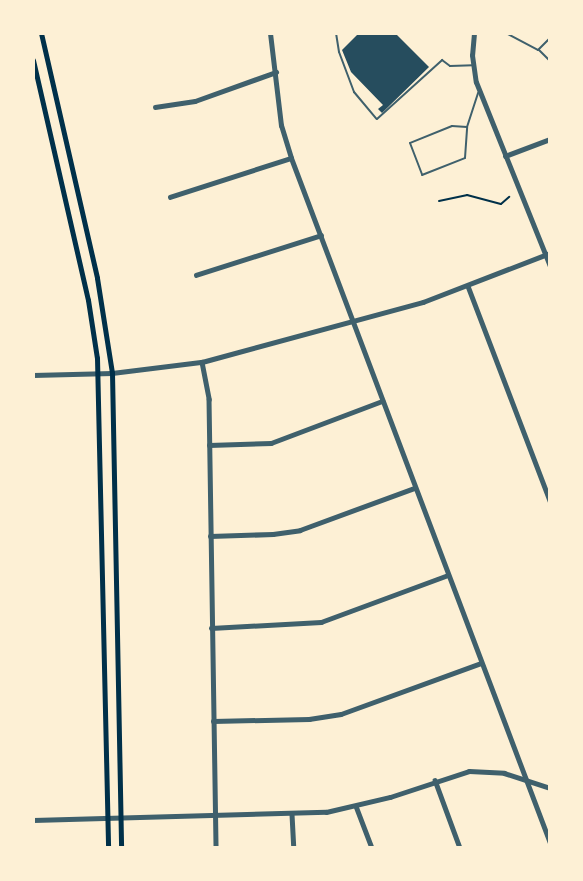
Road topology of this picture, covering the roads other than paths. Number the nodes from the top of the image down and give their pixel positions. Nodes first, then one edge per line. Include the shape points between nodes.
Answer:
1 (41, 33) edge
2 (270, 33) edge
3 (336, 33) edge
4 (474, 33) edge
5 (508, 34) edge
6 (550, 38) edge
7 (538, 50) junction
8 (33, 60) edge
9 (550, 61) edge
10 (473, 65) junction
11 (277, 72) junction
12 (480, 90) junction
13 (155, 107) dead end
14 (467, 127) junction
15 (550, 139) edge
16 (504, 156) junction
17 (291, 158) junction
18 (170, 197) dead end
19 (321, 235) junction
20 (547, 254) edge
21 (550, 266) edge
22 (196, 275) dead end
23 (467, 285) junction
24 (352, 323) junction
25 (202, 362) junction
26 (112, 373) junction
27 (98, 374) junction
28 (33, 375) edge
29 (382, 401) junction
30 (209, 445) junction
31 (414, 488) junction
32 (550, 501) edge
33 (210, 536) junction
34 (448, 575) junction
35 (211, 628) junction
36 (481, 663) junction
37 (214, 721) junction
38 (524, 777) junction
39 (435, 780) junction
40 (550, 789) edge
41 (356, 806) junction
42 (292, 814) junction
43 (216, 815) junction
44 (121, 819) junction
45 (33, 820) edge
46 (107, 820) junction
47 (550, 843) edge
48 (108, 848) edge
49 (121, 848) edge
50 (216, 848) edge
51 (294, 848) edge
52 (372, 848) edge
53 (460, 848) edge

1 - 26 main road via 97,278
2 - 11 street
3 - 10 lane via 354,92 377,119 442,60 450,66
4 - 10 street
5 - 7 lane
6 - 7 lane
7 - 9 lane
8 - 27 main road via 88,300
10 - 12 street
11 - 13 street via 195,102
11 - 17 street via 281,125
12 - 14 lane
12 - 16 street
14 - 14 lane via 465,158 422,175 410,143 452,126
15 - 16 street
16 - 20 street
17 - 18 street
17 - 19 street
19 - 22 street
19 - 24 street
20 - 21 street
20 - 23 street
23 - 24 street
23 - 32 street
24 - 25 street
24 - 29 street
25 - 26 street
25 - 30 street via 209,399
26 - 27 street
26 - 44 main road
27 - 28 street
27 - 46 main road
29 - 30 street via 271,443
29 - 31 street
30 - 33 street
31 - 33 street via 300,530
31 - 34 street
33 - 35 street
34 - 35 street via 321,622
34 - 36 street
35 - 37 street
36 - 37 street via 341,714
36 - 38 street
37 - 43 street
38 - 39 street via 469,771
38 - 40 street
38 - 47 street
39 - 41 street
39 - 53 street
41 - 42 street
41 - 52 street
42 - 43 street
42 - 51 street
43 - 44 street
43 - 50 street
44 - 46 street
44 - 49 main road
45 - 46 street
46 - 48 main road

